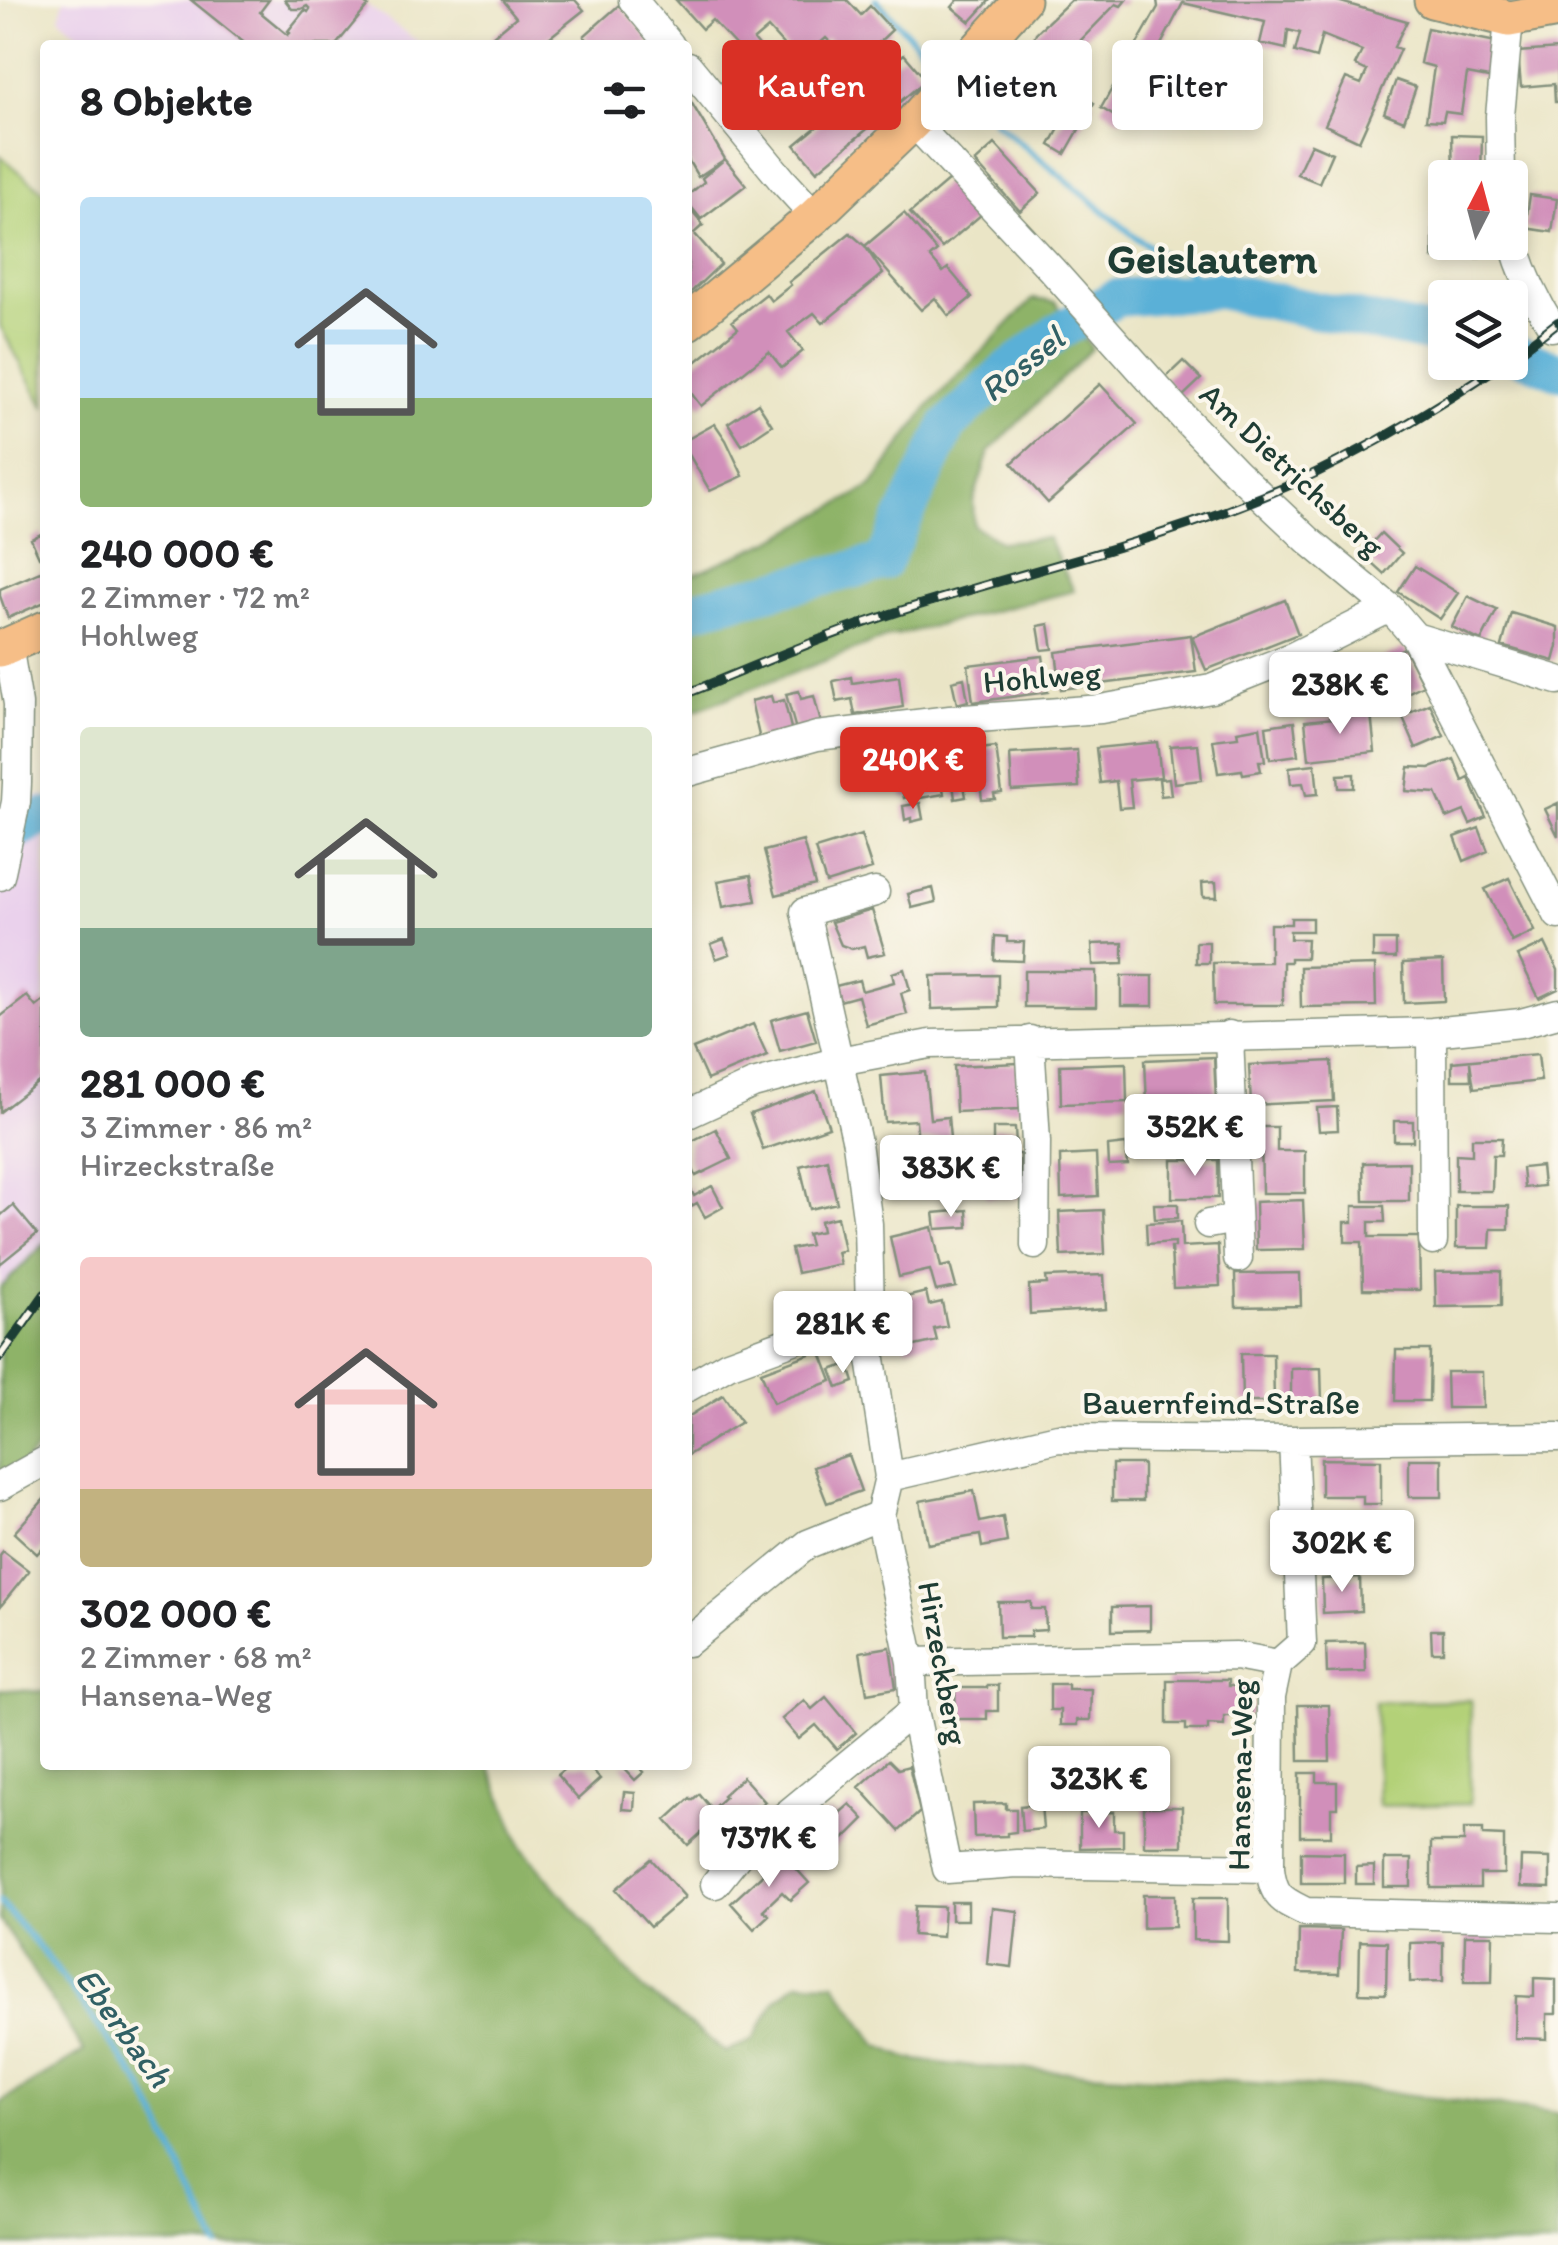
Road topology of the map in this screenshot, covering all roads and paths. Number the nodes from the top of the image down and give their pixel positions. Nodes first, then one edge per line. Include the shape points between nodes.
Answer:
1 (633, 0) edge
2 (1022, 0) edge
3 (1432, 0) edge
4 (1558, 10) edge
5 (1509, 20) junction
6 (666, 40) edge
7 (692, 71) edge
8 (913, 122) junction
9 (1501, 160) edge
10 (815, 216) junction
11 (1518, 260) edge
12 (692, 319) edge
13 (1555, 329) edge
14 (1390, 608) junction
15 (40, 631) edge
16 (1415, 637) junction
17 (4, 647) edge
18 (1558, 680) edge
19 (692, 771) edge
20 (2, 865) edge
21 (875, 892) dead end
22 (1558, 915) edge
23 (1558, 1012) edge
24 (1432, 1032) junction
25 (1229, 1035) junction
26 (1030, 1040) junction
27 (840, 1061) junction
28 (692, 1112) edge
29 (1236, 1218) junction
30 (1208, 1224) dead end
31 (1433, 1240) dead end
32 (1034, 1245) dead end
33 (1238, 1258) dead end
34 (870, 1312) junction
35 (692, 1385) edge
36 (1558, 1437) edge
37 (1293, 1440) junction
38 (40, 1464) edge
39 (889, 1477) junction
40 (0, 1486) edge
41 (880, 1516) junction
42 (692, 1639) edge
43 (910, 1662) junction
44 (1278, 1664) junction
45 (914, 1710) junction
46 (1270, 1868) junction
47 (715, 1884) dead end
48 (1558, 1918) edge

1 - 6 street
2 - 8 main road
3 - 5 main road
4 - 5 main road
5 - 9 street
7 - 10 street
8 - 10 main road
8 - 14 street, Am Dietrichsberg via 1236,472
10 - 12 main road
11 - 13 street
14 - 16 street, Am Dietrichsberg
14 - 19 street, Hohlweg via 1211,688 1101,709 817,736
15 - 17 main road
16 - 18 street
16 - 22 street, Am Dietrichsberg
17 - 20 street via 18,704 16,802
21 - 27 street via 804,912
23 - 24 street via 1521,1023
24 - 25 street
24 - 31 street
25 - 26 street
25 - 29 street
26 - 27 street via 930,1044
26 - 32 street
27 - 28 street via 753,1084
27 - 34 street via 868,1224
29 - 30 street
29 - 33 street
34 - 35 street via 728,1364
34 - 39 street
36 - 37 street, Bauernfeind-Straße
37 - 39 street, Bauernfeind-Straße via 1058,1438
37 - 44 street, Hansena-Weg via 1302,1643
38 - 40 street
39 - 41 street, Hirzeckberg
41 - 42 street via 808,1544
41 - 43 street, Hirzeckberg
43 - 44 street via 1236,1656
43 - 45 street, Hirzeckberg
44 - 46 street, Hansena-Weg via 1270,1697
45 - 46 street, Hirzeckberg via 946,1869
45 - 47 street via 738,1854
46 - 48 street, Hansena-Weg via 1272,1890 1306,1912

